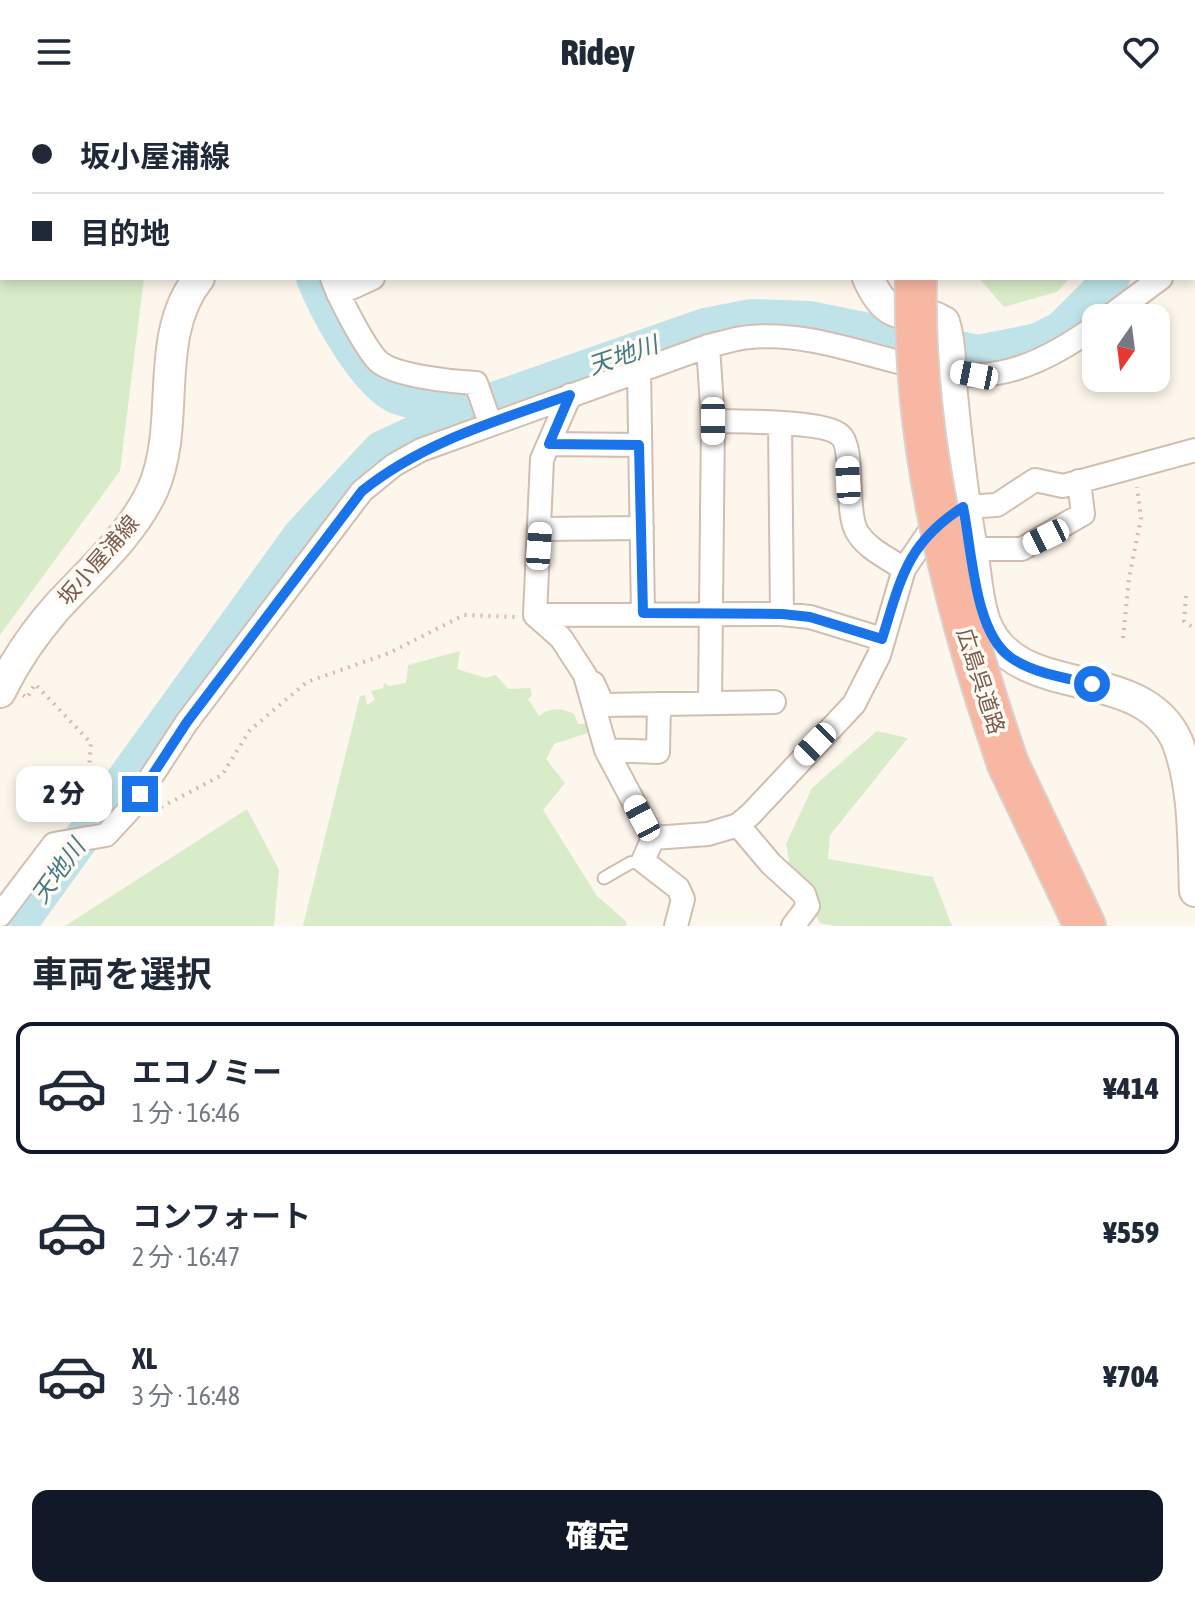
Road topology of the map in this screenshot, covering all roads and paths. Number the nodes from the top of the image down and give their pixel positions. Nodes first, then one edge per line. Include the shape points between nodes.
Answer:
1 (198, 280) edge
2 (364, 280) edge
3 (869, 280) edge
4 (916, 280) edge
5 (1158, 280) edge
6 (335, 286) edge
7 (1126, 304) edge
8 (1082, 336) edge
9 (708, 346) junction
10 (950, 366) junction
11 (639, 371) junction
12 (570, 395) junction
13 (489, 420) junction
14 (713, 421) junction
15 (780, 423) junction
16 (549, 444) junction
17 (639, 445) junction
18 (1195, 450) edge
19 (1081, 498) junction
20 (1141, 503) dead end
21 (963, 507) junction
22 (642, 528) junction
23 (540, 529) junction
24 (972, 549) junction
25 (904, 569) junction
26 (1186, 596) dead end
27 (643, 613) junction
28 (782, 614) junction
29 (535, 615) junction
30 (712, 615) junction
31 (1195, 629) edge
32 (1123, 638) dead end
33 (882, 639) junction
34 (585, 675) junction
35 (14, 695) edge
36 (774, 702) dead end
37 (710, 703) junction
38 (603, 705) junction
39 (659, 705) junction
40 (608, 750) junction
41 (130, 809) junction
42 (85, 819) dead end
43 (738, 825) junction
44 (653, 838) junction
45 (643, 861) junction
46 (604, 878) dead end
47 (1195, 891) edge
48 (0, 915) edge
49 (676, 926) edge
50 (793, 926) edge
51 (1085, 926) edge

1 - 35 main road, 坂小屋浦線 via 177,319 167,429 154,486 127,532 23,651
2 - 6 street
3 - 10 main road via 877,298 901,315 944,322
4 - 51 highway, 広島呉道路, bridge via 924,420 942,546 970,654 1008,764
5 - 7 street
6 - 13 street via 378,361 392,369 476,383
8 - 10 street via 1053,356 1016,367 974,375
9 - 10 street via 749,336 791,337 901,363
9 - 11 street
9 - 14 street
10 - 21 main road
11 - 12 street
11 - 17 street
12 - 13 street
12 - 16 street
13 - 41 street via 394,465 362,491 187,722
14 - 15 street
14 - 30 street
15 - 25 street via 837,432 846,441 856,531
15 - 28 street
16 - 17 street
16 - 23 street via 542,459
17 - 22 street
18 - 19 street
19 - 21 street via 1063,486 1035,480 997,505
19 - 24 street via 1022,549
20 - 32 path
21 - 24 main road
21 - 25 street via 934,525
22 - 23 street
22 - 27 street
23 - 29 street
24 - 47 main road via 985,622 1010,657 1138,700 1159,715 1176,739 1186,767
25 - 33 street
26 - 31 path via 1184,621
27 - 29 street
27 - 30 street
28 - 30 street
28 - 33 street
29 - 34 street via 561,638
29 - 41 path via 464,615 389,653 307,682 250,730 222,775 158,810 142,814
30 - 37 street
33 - 43 street via 854,704
34 - 38 street
34 - 40 street
35 - 42 path via 35,684 91,743
36 - 37 street
37 - 39 street
38 - 39 street
38 - 40 street
39 - 40 street via 658,752
40 - 44 street
41 - 48 street via 106,835 54,844
43 - 44 street via 708,834
43 - 50 street via 804,894 808,906
44 - 45 street
45 - 46 lane
45 - 49 street via 678,888 683,899

